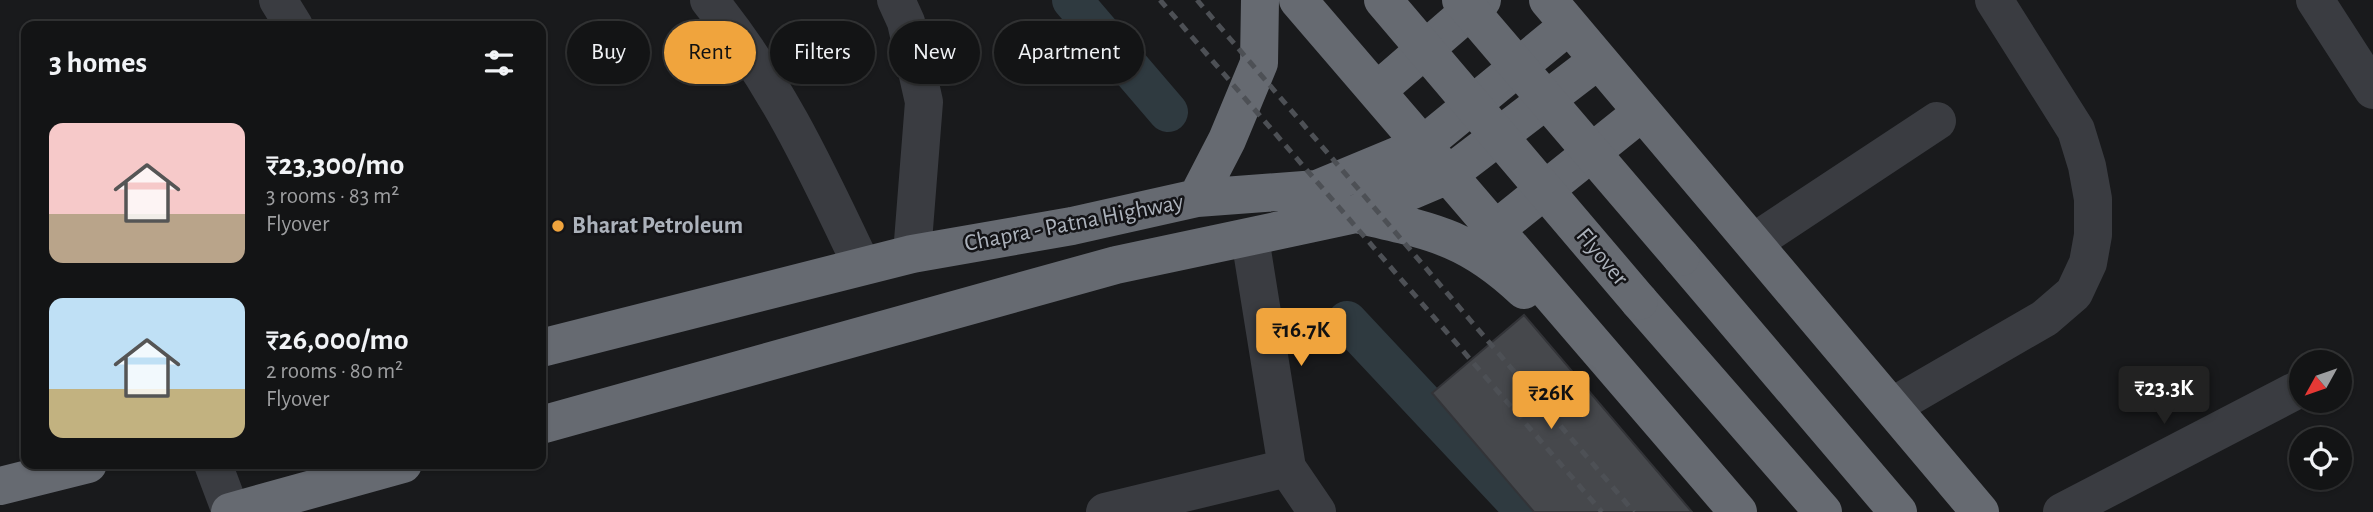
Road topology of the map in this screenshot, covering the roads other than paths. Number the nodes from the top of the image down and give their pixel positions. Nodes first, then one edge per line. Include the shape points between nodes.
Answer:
1 (278, 0) edge
2 (709, 0) edge
3 (896, 0) edge
4 (1259, 0) edge
5 (1298, 0) edge
6 (1383, 0) edge
7 (1461, 0) edge
8 (1482, 0) edge
9 (1993, 0) edge
10 (2315, 0) edge
11 (1558, 13) edge
12 (291, 21) edge
13 (1597, 61) junction
14 (1378, 90) junction
15 (2373, 90) edge
16 (1642, 112) junction
17 (1937, 121) dead end
18 (1423, 145) junction
19 (1460, 167) junction
20 (1197, 198) junction
21 (1356, 214) junction
22 (1496, 229) junction
23 (1250, 238) junction
24 (1754, 242) junction
25 (912, 254) junction
26 (862, 266) junction
27 (546, 347) edge
28 (2289, 394) edge
29 (1893, 407) junction
30 (1653, 411) junction
31 (546, 424) edge
32 (1287, 468) junction
33 (68, 469) edge
34 (215, 469) edge
35 (385, 469) edge
36 (0, 486) edge
37 (230, 512) edge
38 (1105, 512) edge
39 (1317, 512) edge
40 (1738, 512) edge
41 (1823, 512) edge
42 (1898, 512) edge
43 (1980, 512) edge
44 (2062, 512) edge

1 - 12 street
2 - 26 street via 776,92
3 - 25 street via 906,22 924,102
4 - 20 highway via 1259,63
5 - 14 highway
6 - 41 highway, Flyover, bridge
7 - 42 highway, bridge
8 - 14 highway
9 - 29 street via 2076,130 2093,199 2088,263 2074,293 2045,318
10 - 15 street
11 - 13 highway
11 - 18 highway, Chapra - Patna Highway
13 - 16 highway
13 - 19 highway, Chapra - Patna Highway
14 - 18 highway
16 - 22 highway
16 - 24 highway
17 - 24 street
18 - 19 highway
18 - 20 highway, Chapra - Patna Highway via 1317,189
19 - 21 highway, Chapra - Patna Highway
19 - 22 highway
20 - 25 highway, Chapra - Patna Highway
21 - 23 highway, Chapra - Patna Highway
21 - 30 highway via 1439,233 1500,268
22 - 30 highway
23 - 31 highway, Chapra - Patna Highway via 1116,265
23 - 32 street
24 - 29 highway
25 - 26 highway, Chapra - Patna Highway
26 - 27 highway, Chapra - Patna Highway
28 - 44 street
29 - 43 highway
30 - 40 highway
32 - 38 street
32 - 39 street
33 - 36 highway
34 - 37 street
35 - 37 highway

